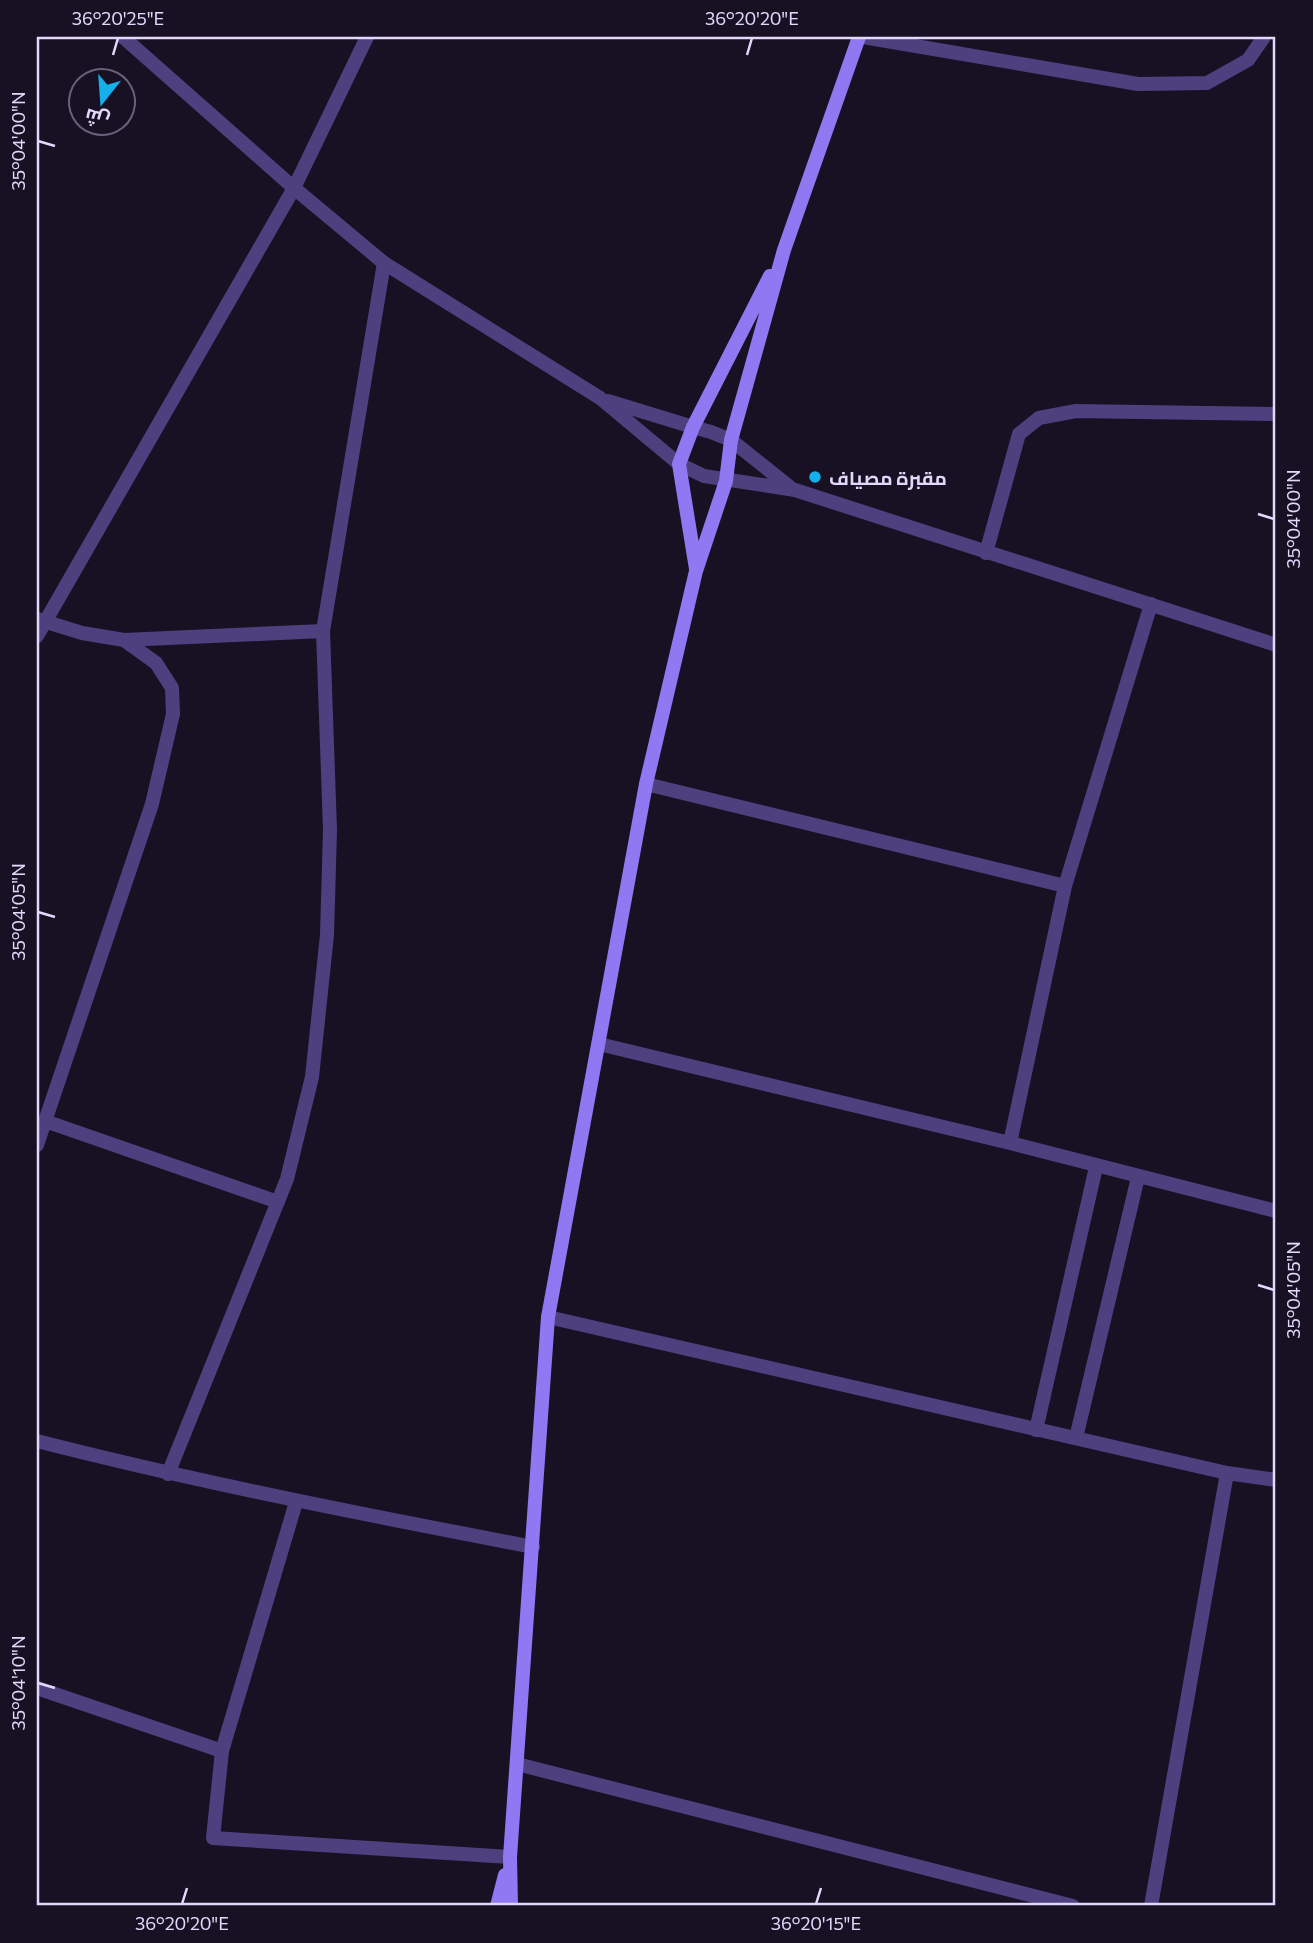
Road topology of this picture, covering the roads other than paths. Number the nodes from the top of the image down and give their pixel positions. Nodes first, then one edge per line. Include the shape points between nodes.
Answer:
1 (123, 37) edge
2 (366, 37) edge
3 (861, 37) edge
4 (1264, 37) edge
5 (294, 188) junction
6 (784, 250) junction
7 (384, 263) junction
8 (600, 398) junction
9 (1276, 414) edge
10 (693, 427) junction
11 (731, 440) junction
12 (679, 464) junction
13 (726, 481) junction
14 (795, 491) junction
15 (986, 553) junction
16 (696, 571) junction
17 (1151, 604) junction
18 (41, 621) edge
19 (323, 631) junction
20 (37, 636) edge
21 (124, 640) junction
22 (1276, 645) edge
23 (646, 784) junction
24 (1065, 886) junction
25 (599, 1044) junction
26 (46, 1121) junction
27 (1010, 1143) junction
28 (37, 1146) edge
29 (1097, 1167) junction
30 (1138, 1177) junction
31 (278, 1202) junction
32 (1276, 1211) edge
33 (548, 1317) junction
34 (1036, 1430) junction
35 (1076, 1438) junction
36 (37, 1441) edge
37 (1227, 1473) junction
38 (168, 1474) junction
39 (1276, 1480) edge
40 (296, 1502) junction
41 (534, 1547) junction
42 (37, 1688) edge
43 (222, 1751) junction
44 (517, 1764) junction
45 (510, 1857) junction
46 (498, 1906) edge
47 (512, 1906) edge
48 (1073, 1906) edge
49 (1151, 1906) edge

1 - 5 street
2 - 5 street
3 - 4 street via 1138,84 1207,83 1248,60
3 - 6 main road
5 - 7 street
5 - 18 street
6 - 10 main road
6 - 11 main road
7 - 8 street
7 - 19 street
8 - 10 street
8 - 12 street
9 - 15 street via 1076,411 1039,418 1019,433
10 - 11 street
10 - 12 main road
11 - 13 main road
11 - 14 street
12 - 13 street
12 - 16 main road
13 - 14 street
13 - 16 main road
14 - 15 street
15 - 17 street
16 - 23 main road
17 - 22 street
17 - 24 street
18 - 20 street
18 - 21 street
19 - 21 street
19 - 31 street via 330,830 327,935 312,1077
21 - 26 street via 156,663 172,688 173,714 152,804
23 - 24 street
23 - 25 main road
24 - 27 street
25 - 27 street
25 - 33 main road
26 - 28 street
26 - 31 street
27 - 29 street
29 - 30 street
29 - 34 street
30 - 32 street
30 - 35 street
31 - 38 street
33 - 34 street
33 - 41 main road
34 - 35 street
35 - 37 street
36 - 38 street
37 - 39 street
37 - 49 street
38 - 40 street
40 - 41 street
40 - 43 street
41 - 44 main road
42 - 43 street
43 - 45 street via 214,1838
44 - 45 main road
44 - 48 street
45 - 46 main road
45 - 47 main road

